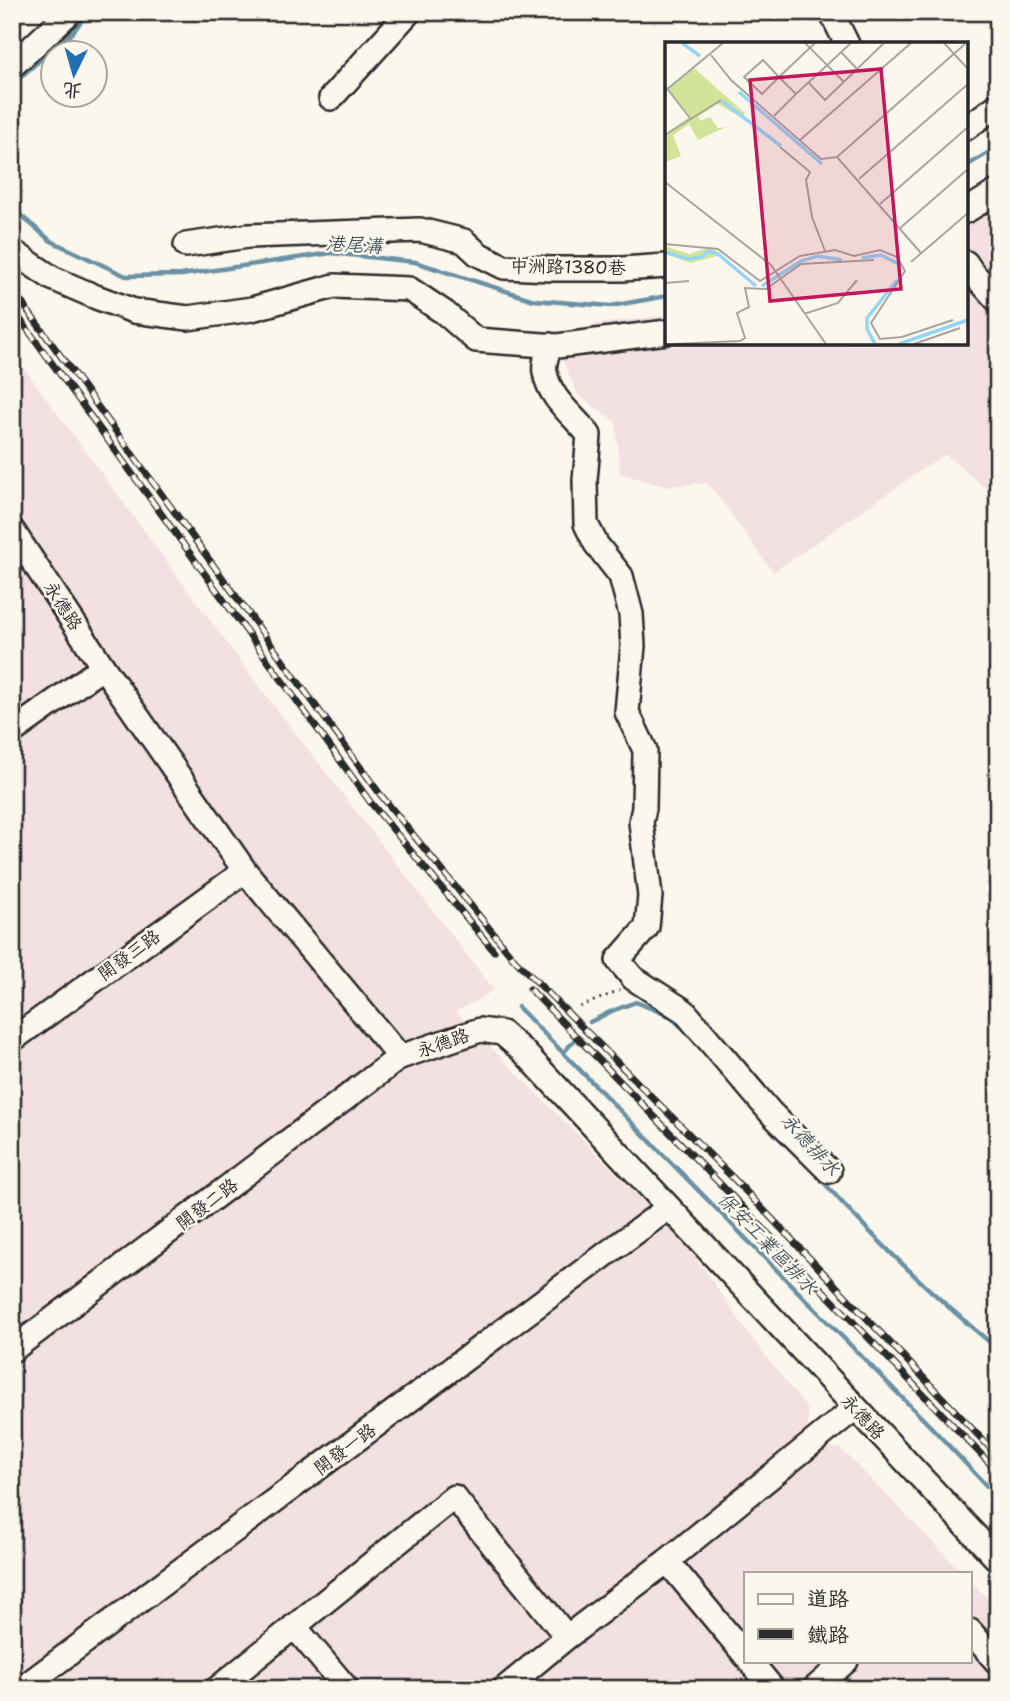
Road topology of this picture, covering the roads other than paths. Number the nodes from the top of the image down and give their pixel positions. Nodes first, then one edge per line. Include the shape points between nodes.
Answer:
1 (70, 12) edge
2 (409, 12) edge
3 (831, 12) edge
4 (846, 42) edge
5 (12, 66) edge
6 (331, 98) dead end
7 (998, 105) edge
8 (968, 127) edge
9 (998, 191) edge
10 (968, 210) edge
11 (186, 245) dead end
12 (12, 251) edge
13 (968, 264) edge
14 (665, 266) edge
15 (998, 301) edge
16 (665, 332) edge
17 (549, 345) junction
18 (12, 530) edge
19 (103, 667) junction
20 (12, 732) edge
21 (245, 871) junction
22 (12, 1040) edge
23 (400, 1058) junction
24 (829, 1171) dead end
25 (668, 1208) junction
26 (12, 1350) edge
27 (855, 1408) junction
28 (998, 1560) edge
29 (667, 1562) junction
30 (294, 1626) junction
31 (972, 1633) edge
32 (567, 1637) junction
33 (744, 1654) edge
34 (751, 1662) edge
35 (845, 1662) edge
36 (998, 1663) edge
37 (21, 1689) edge
38 (217, 1689) edge
39 (347, 1689) edge
40 (504, 1689) edge
41 (773, 1689) edge
42 (814, 1689) edge

1 - 5 street
2 - 6 street
3 - 4 street
7 - 8 street
9 - 10 street
11 - 14 street, 中洲路1380巷 via 248,236 419,230 464,241 504,267
12 - 17 street via 52,278 134,311 188,318 252,309 334,286 409,289 477,340
13 - 15 street
16 - 17 street
17 - 24 street via 544,370 553,395 589,435 586,524 621,576 631,614 627,712 645,750 641,822 650,896 647,927 618,960 633,978 684,1011 771,1113
18 - 19 street, 永德路
19 - 20 street
19 - 21 street, 永德路
21 - 22 street, 開發三路
21 - 23 street, 永德路
23 - 25 street, 永德路 via 480,1030 502,1033
23 - 26 street, 開發二路
25 - 27 street, 永德路
25 - 37 street, 開發一路
27 - 28 street, 永德路
27 - 29 street
29 - 32 street
29 - 33 street
30 - 32 street via 454,1497
30 - 38 street
30 - 39 street
31 - 36 street
32 - 40 street
34 - 41 street
35 - 42 street

